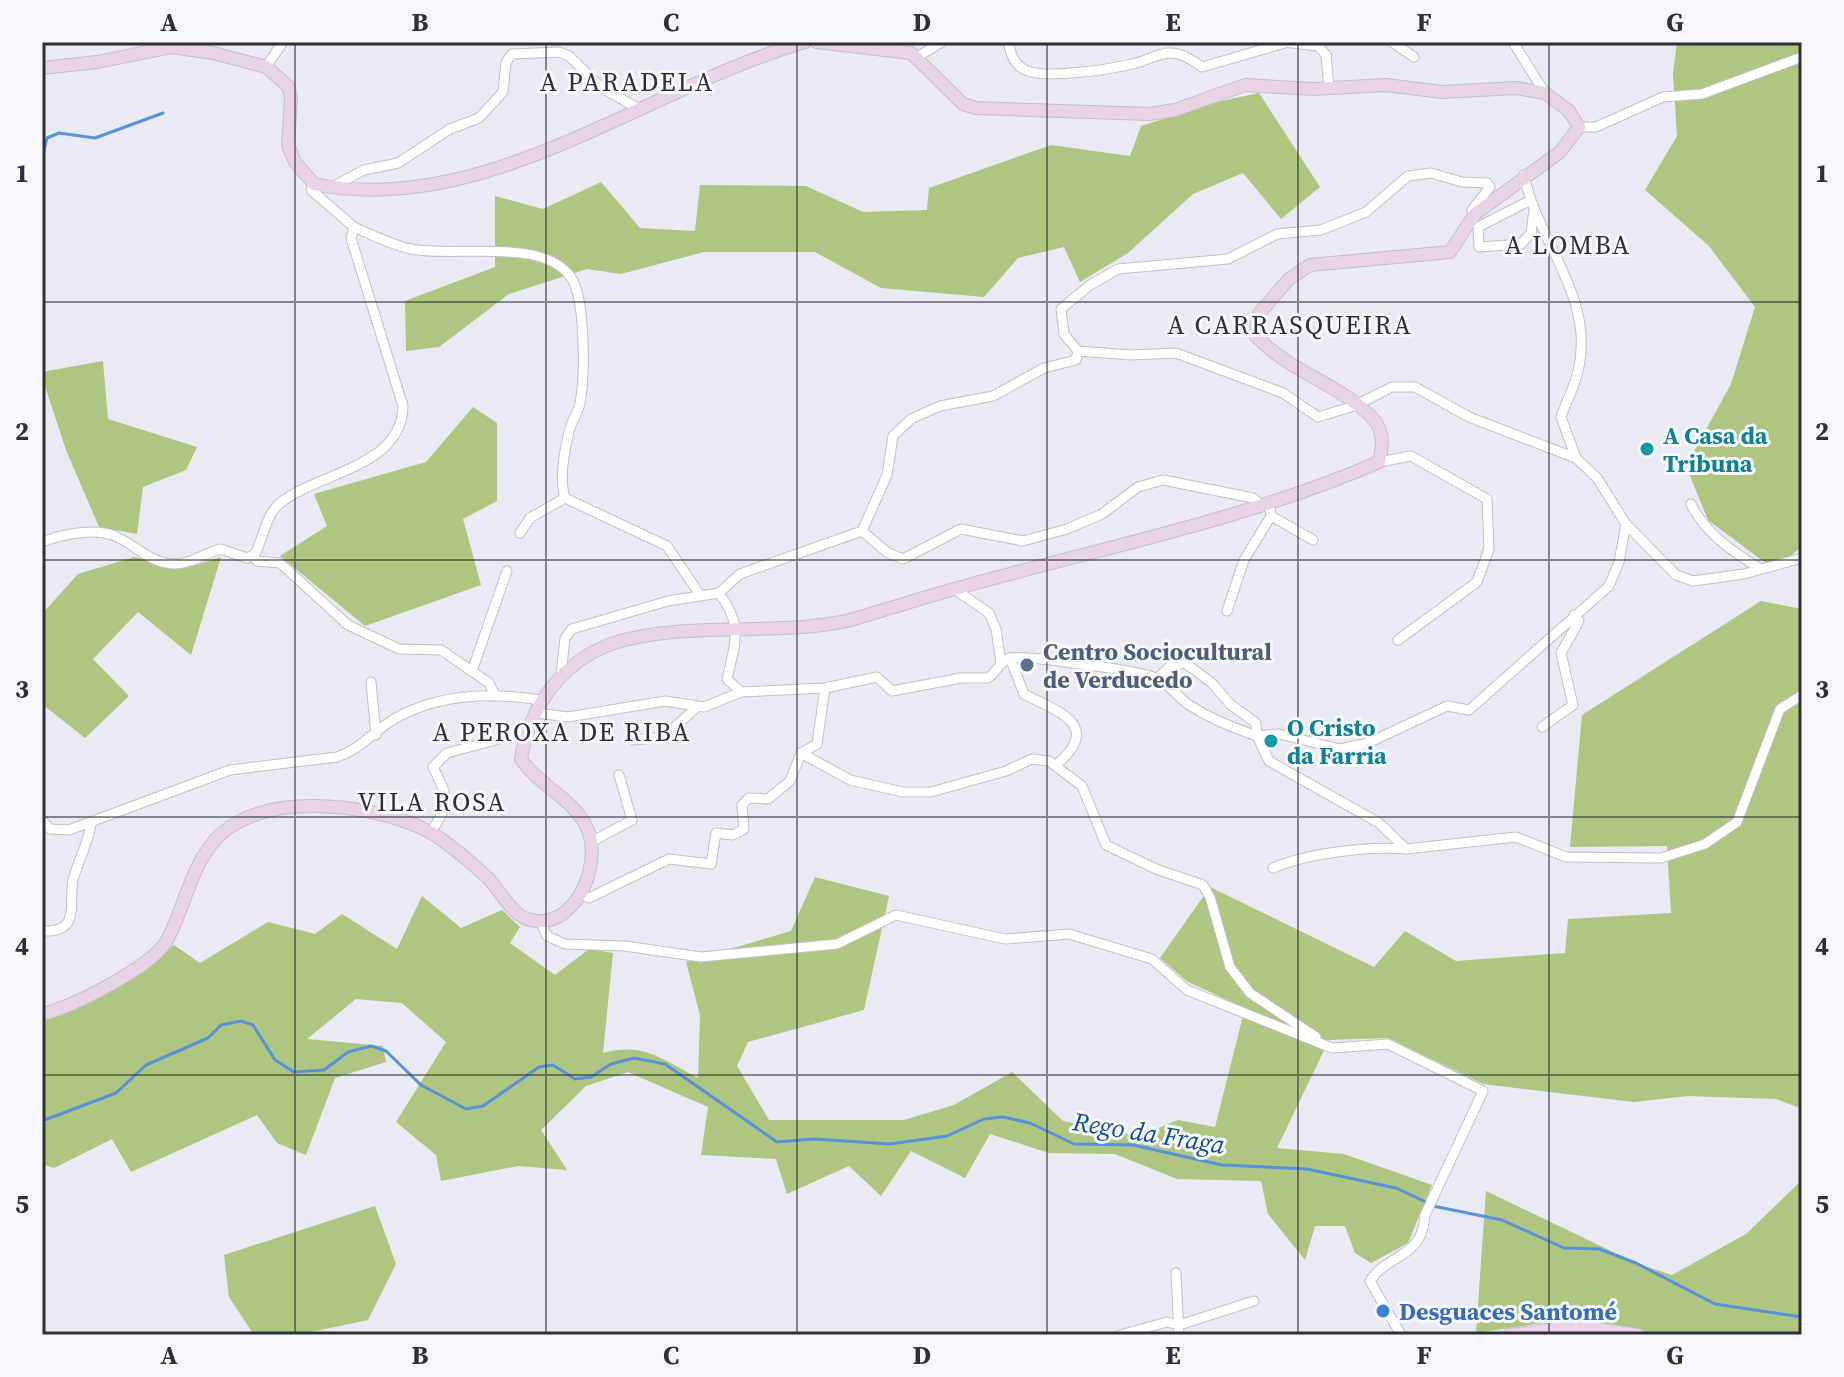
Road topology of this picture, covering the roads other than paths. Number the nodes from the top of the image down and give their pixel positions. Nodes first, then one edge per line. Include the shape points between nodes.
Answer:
1 (283, 42) edge
2 (805, 42) edge
3 (816, 42) edge
4 (942, 42) edge
5 (1008, 42) edge
6 (1392, 42) edge
7 (1513, 42) edge
8 (1285, 43) edge
9 (1322, 44) edge
10 (917, 57) junction
11 (1414, 57) dead end
12 (1802, 57) edge
13 (266, 67) junction
14 (42, 68) edge
15 (1329, 88) junction
16 (1545, 93) junction
17 (641, 110) junction
18 (1579, 127) junction
19 (1524, 175) junction
20 (314, 184) junction
21 (331, 188) junction
22 (1531, 206) junction
23 (1475, 214) junction
24 (354, 227) junction
25 (1078, 351) junction
26 (1354, 406) junction
27 (1576, 458) junction
28 (1379, 462) junction
29 (565, 498) junction
30 (1264, 502) junction
31 (1691, 504) dead end
32 (1271, 516) junction
33 (1626, 524) junction
34 (862, 531) junction
35 (520, 533) dead end
36 (1313, 540) dead end
37 (42, 542) edge
38 (253, 556) junction
39 (1802, 558) edge
40 (1761, 569) junction
41 (507, 571) dead end
42 (954, 589) junction
43 (719, 593) junction
44 (700, 595) junction
45 (1227, 611) dead end
46 (1574, 615) junction
47 (738, 632) junction
48 (1398, 640) dead end
49 (1006, 660) junction
50 (472, 671) junction
51 (561, 675) junction
52 (1158, 678) junction
53 (371, 682) dead end
54 (825, 688) junction
55 (741, 692) junction
56 (494, 693) junction
57 (1802, 695) edge
58 (698, 706) junction
59 (538, 707) junction
60 (1542, 727) dead end
61 (525, 732) junction
62 (376, 735) junction
63 (1257, 736) junction
64 (634, 740) dead end
65 (801, 753) junction
66 (1056, 765) junction
67 (619, 775) dead end
68 (42, 820) edge
69 (91, 824) junction
70 (431, 832) junction
71 (591, 842) junction
72 (1406, 849) junction
73 (1273, 868) dead end
74 (583, 895) junction
75 (540, 921) junction
76 (42, 931) edge
77 (42, 1014) edge
78 (1332, 1048) junction
79 (1176, 1273) dead end
80 (1254, 1301) dead end
81 (1179, 1330) edge
82 (1120, 1335) edge
83 (1401, 1335) edge
84 (1509, 1335) edge
85 (1638, 1335) edge

1 - 13 street
2 - 17 street
3 - 10 street
4 - 10 street
5 - 8 street via 1020,67 1061,73 1132,65 1170,53 1202,67
6 - 11 street
7 - 16 street
8 - 9 street
9 - 15 street
10 - 15 street via 963,104 994,112 1149,114 1245,85
12 - 18 street via 1702,94 1663,97 1596,127
13 - 14 street via 172,47
13 - 20 street via 288,86 288,145
15 - 16 street via 1516,88
16 - 18 street via 1569,111
17 - 21 street via 442,184 396,192
17 - 21 street via 602,88 569,56 512,54 503,92 479,118 450,129 398,163 364,170
18 - 19 street via 1560,152
19 - 22 street
19 - 23 street
20 - 21 street
20 - 24 street via 311,190 319,200
22 - 22 street via 1478,227 1479,247 1521,244 1531,233
22 - 27 street via 1575,298 1579,370 1561,417
23 - 25 street via 1472,210 1490,187 1487,183 1431,173 1408,176 1366,212 1321,230 1277,234 1228,259 1118,269 1061,309 1064,334
23 - 26 street via 1450,252 1310,265 1289,279 1257,316 1256,336 1273,355
24 - 29 street via 412,249 506,250 569,273 582,338 580,404 569,430 561,485
24 - 38 street via 351,238 399,387 400,428 379,452 277,505
25 - 26 street via 1176,353 1283,393 1318,417
25 - 34 street via 1076,360 1044,368 993,396 940,406 911,419 893,436 887,475
26 - 27 street via 1392,387 1415,387 1469,417
26 - 28 street via 1375,421 1383,440
27 - 33 street via 1597,478
28 - 30 street
28 - 48 street via 1411,456 1487,499 1489,549 1477,582
29 - 35 street via 530,518
29 - 44 street via 667,546
30 - 32 street
30 - 34 street via 1163,480 1138,487 1102,514 1067,529 1023,541 961,529 903,559
30 - 42 street
31 - 40 street via 1698,519 1738,556
32 - 36 street
32 - 45 street via 1244,560
33 - 40 street via 1676,575 1693,581
33 - 46 street via 1609,586
34 - 43 street via 740,574
37 - 38 street via 85,533 115,536 145,556 171,564 191,563 221,549
38 - 50 street via 280,563 348,625 399,649 441,650
39 - 40 street
41 - 50 street
42 - 47 street via 838,623
42 - 49 street via 989,613
43 - 44 street
43 - 47 street via 732,610
44 - 51 street via 572,629 565,638
46 - 60 street via 1579,621 1561,653 1573,705
46 - 63 street via 1469,710 1447,706 1368,743 1340,749 1292,736
47 - 51 street via 656,634 612,644
47 - 55 street via 727,679
49 - 52 street via 1035,658
49 - 54 street via 988,678 892,691 877,677
49 - 66 street via 1024,694 1070,717 1075,744
50 - 56 street
51 - 59 street
52 - 63 street via 1187,704
52 - 63 street via 1170,666 1185,663 1256,723
53 - 62 street
54 - 55 street
54 - 65 street via 817,744
55 - 58 street
56 - 59 street
56 - 62 street via 424,708 393,720
57 - 72 street via 1780,709 1737,822 1705,844 1661,858 1566,857 1516,837
58 - 59 street via 665,701 568,717
58 - 64 street via 664,737
59 - 61 street
61 - 70 street via 447,753 433,767 448,798
61 - 71 street via 521,759 574,808
62 - 69 street via 337,757 230,770
63 - 72 street via 1269,761 1379,823
65 - 66 street via 850,780 903,792 965,785 1032,759
65 - 74 street via 790,781 768,799 749,798 742,805 744,829 733,835 716,833 711,864 669,859 589,898
66 - 78 street via 1082,786 1106,845 1203,885 1230,967 1250,993
67 - 71 street via 632,820
68 - 69 street via 50,829
69 - 76 street via 73,882 73,915 65,925
70 - 75 street via 488,878 524,919
70 - 77 street via 387,814 337,807 278,809 230,827 204,854 165,944 142,965
71 - 74 street via 591,874
72 - 73 street via 1374,848
74 - 75 street
75 - 78 street via 547,936 565,944 701,957 837,944 896,915 1005,939 1069,934 1152,959 1187,990
78 - 83 street via 1388,1044 1483,1091 1425,1215 1424,1234 1370,1281
79 - 81 street
80 - 81 street
81 - 82 street via 1167,1322
84 - 85 street via 1576,1326

